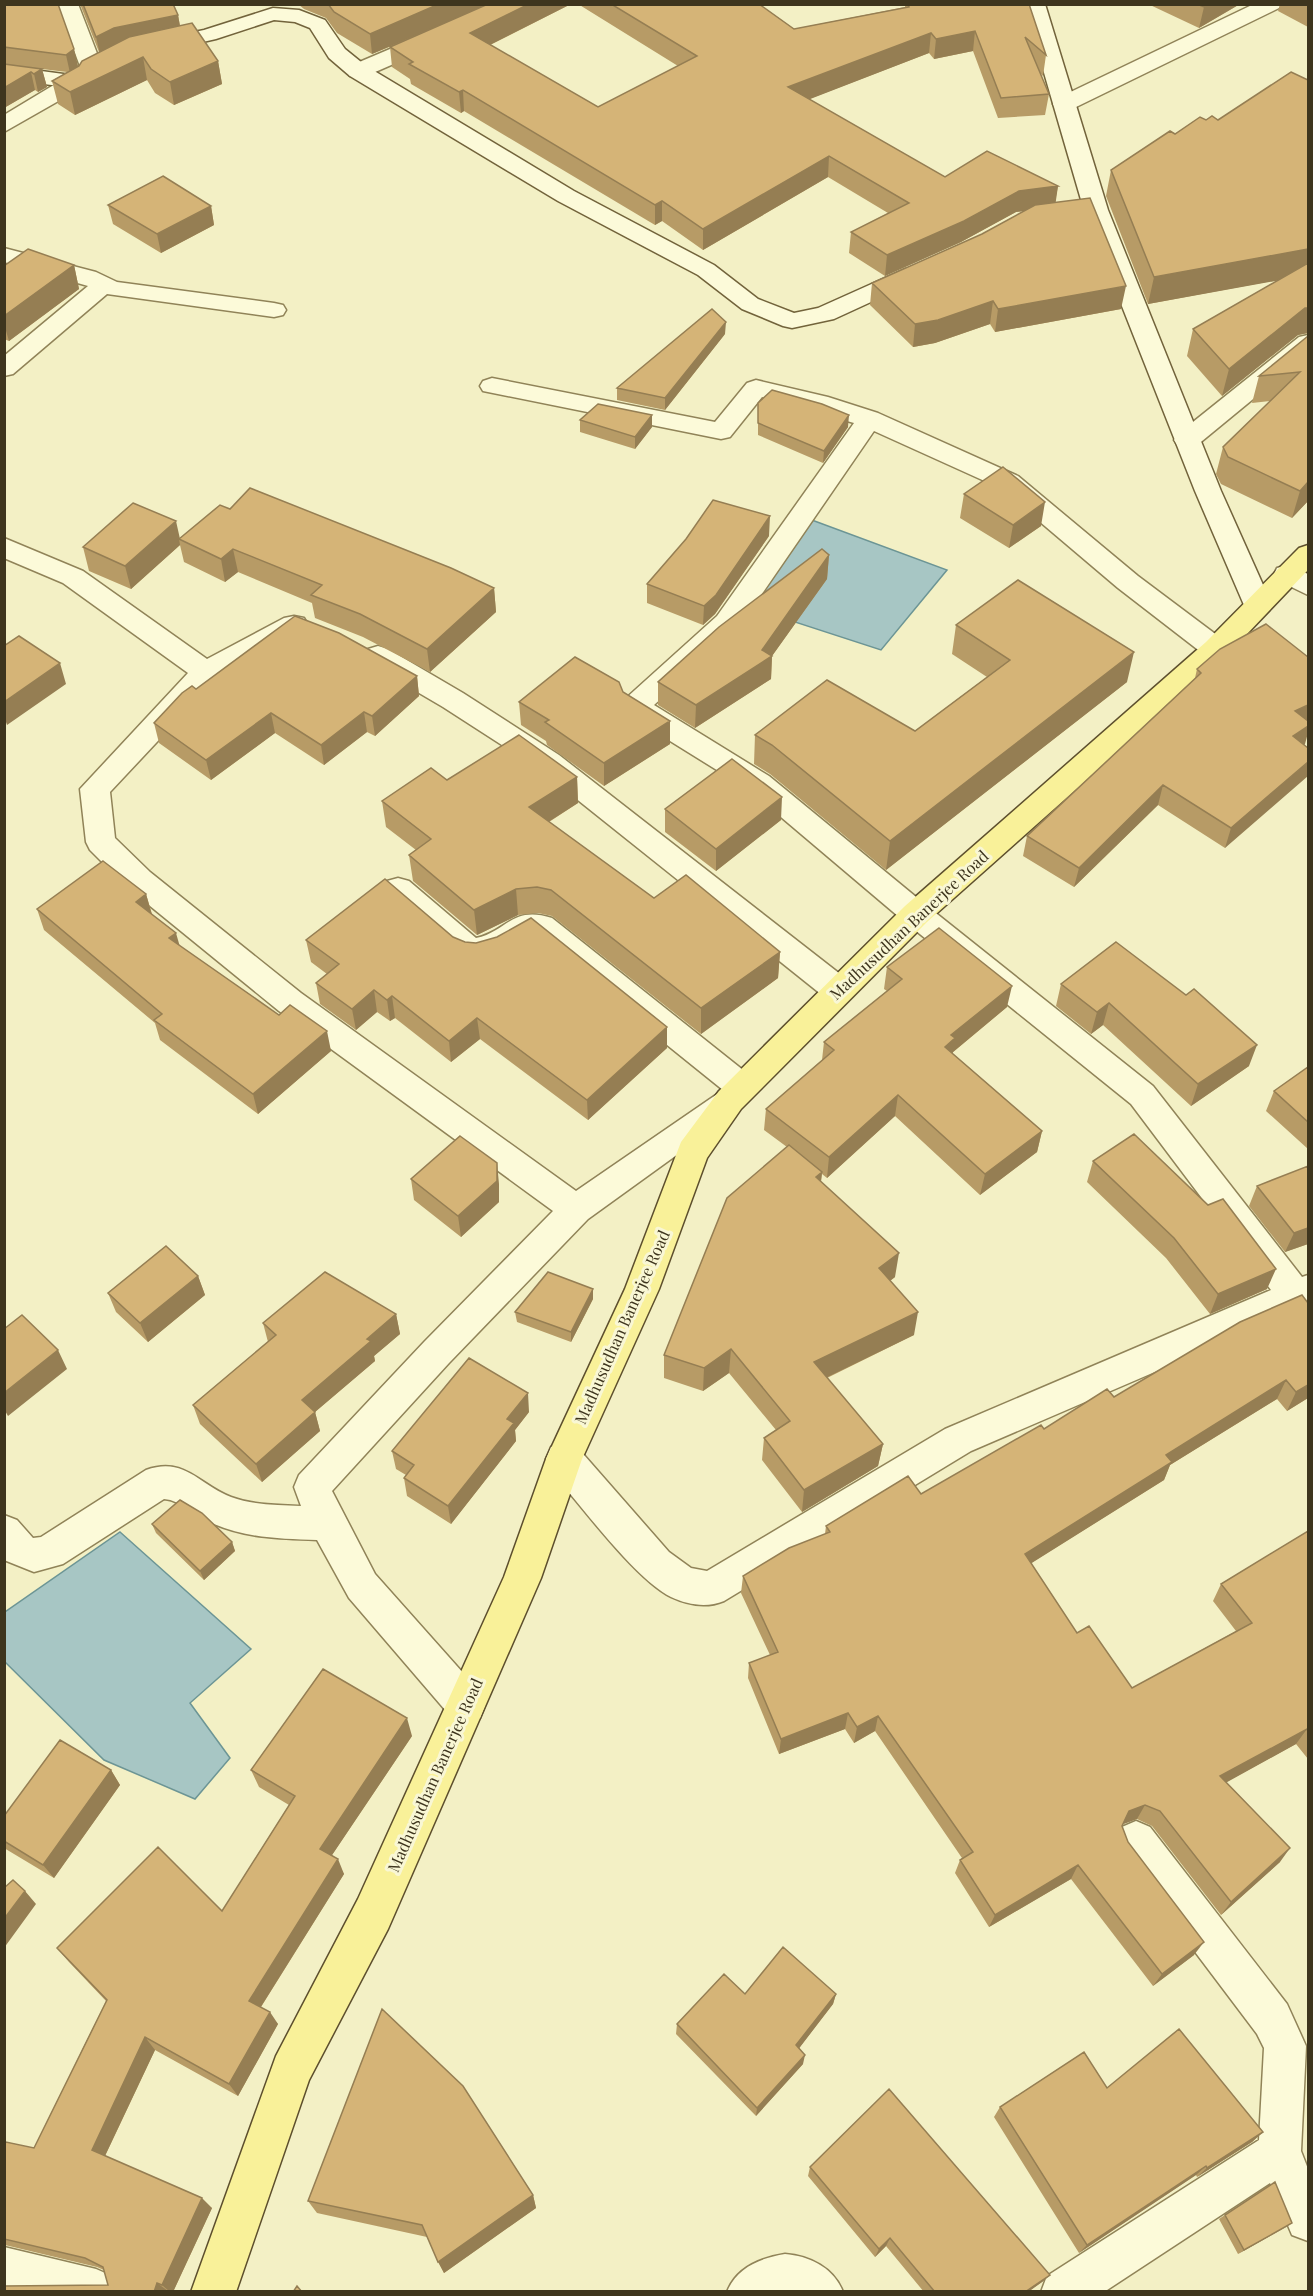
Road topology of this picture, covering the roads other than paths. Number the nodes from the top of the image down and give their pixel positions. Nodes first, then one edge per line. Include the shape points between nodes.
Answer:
1 (67, 4) edge
2 (515, 4) edge
3 (1034, 4) edge
4 (1272, 4) edge
5 (136, 51) edge
6 (92, 71) junction
7 (358, 71) junction
8 (4, 72) edge
9 (1064, 104) junction
10 (4, 125) edge
11 (4, 255) edge
12 (928, 267) edge
13 (98, 281) junction
14 (274, 310) dead end
15 (1308, 342) edge
16 (4, 369) edge
17 (492, 386) dead end
18 (869, 419) junction
19 (1187, 440) junction
20 (4, 547) edge
21 (1301, 572) edge
22 (1258, 604) junction
23 (323, 630) edge
24 (355, 643) edge
25 (1216, 649) junction
26 (206, 672) junction
27 (398, 889) edge
28 (916, 914) junction
29 (838, 990) junction
30 (736, 1094) junction
31 (576, 1209) junction
32 (1302, 1292) edge
33 (564, 1459) junction
34 (327, 1522) junction
35 (4, 1532) edge
36 (466, 1705) junction
37 (1136, 1841) dead end
38 (1279, 2152) junction
39 (1308, 2219) edge
40 (4, 2270) edge
41 (96, 2292) edge
42 (213, 2292) edge
43 (749, 2292) edge
44 (821, 2292) edge
45 (1063, 2292) edge

1 - 6 street
2 - 7 street
3 - 9 street
4 - 9 street
5 - 7 street via 209,35 273,14 300,16 318,24 337,53
6 - 8 street
6 - 10 street
7 - 12 street via 566,196 706,270 750,304 792,321 825,314
9 - 19 street via 1084,212
11 - 13 street
13 - 14 street via 111,288
13 - 16 street via 100,288 87,302
15 - 19 street
17 - 18 street via 721,430 756,388
18 - 25 street via 1009,482 1128,582
18 - 28 street via 727,623 635,706 759,783
19 - 22 street
20 - 26 street via 73,577
21 - 22 main road, Madhusudhan Banerjee Road
22 - 25 main road, Madhusudhan Banerjee Road
23 - 26 street via 295,624
24 - 29 street via 549,762
25 - 28 main road, Madhusudhan Banerjee Road
26 - 31 street via 95,789 101,842 139,880 290,1002
27 - 30 street via 475,951 528,924 541,926
28 - 29 main road, Madhusudhan Banerjee Road
28 - 32 street via 1142,1095
29 - 30 main road, Madhusudhan Banerjee Road
30 - 31 street
30 - 33 main road, Madhusudhan Banerjee Road via 693,1152 642,1289
31 - 34 street via 312,1487
32 - 33 street via 958,1440 711,1588 683,1584 656,1564
33 - 36 main road, Madhusudhan Banerjee Road via 522,1578
34 - 35 street via 263,1521 213,1506 174,1481 159,1482 50,1552 25,1554
34 - 36 street via 362,1586
36 - 42 main road, Madhusudhan Banerjee Road via 373,1914 291,2071
37 - 38 street via 1272,2019 1285,2046
38 - 39 street
38 - 45 street
40 - 41 street
43 - 44 street via 768,2279 791,2275

